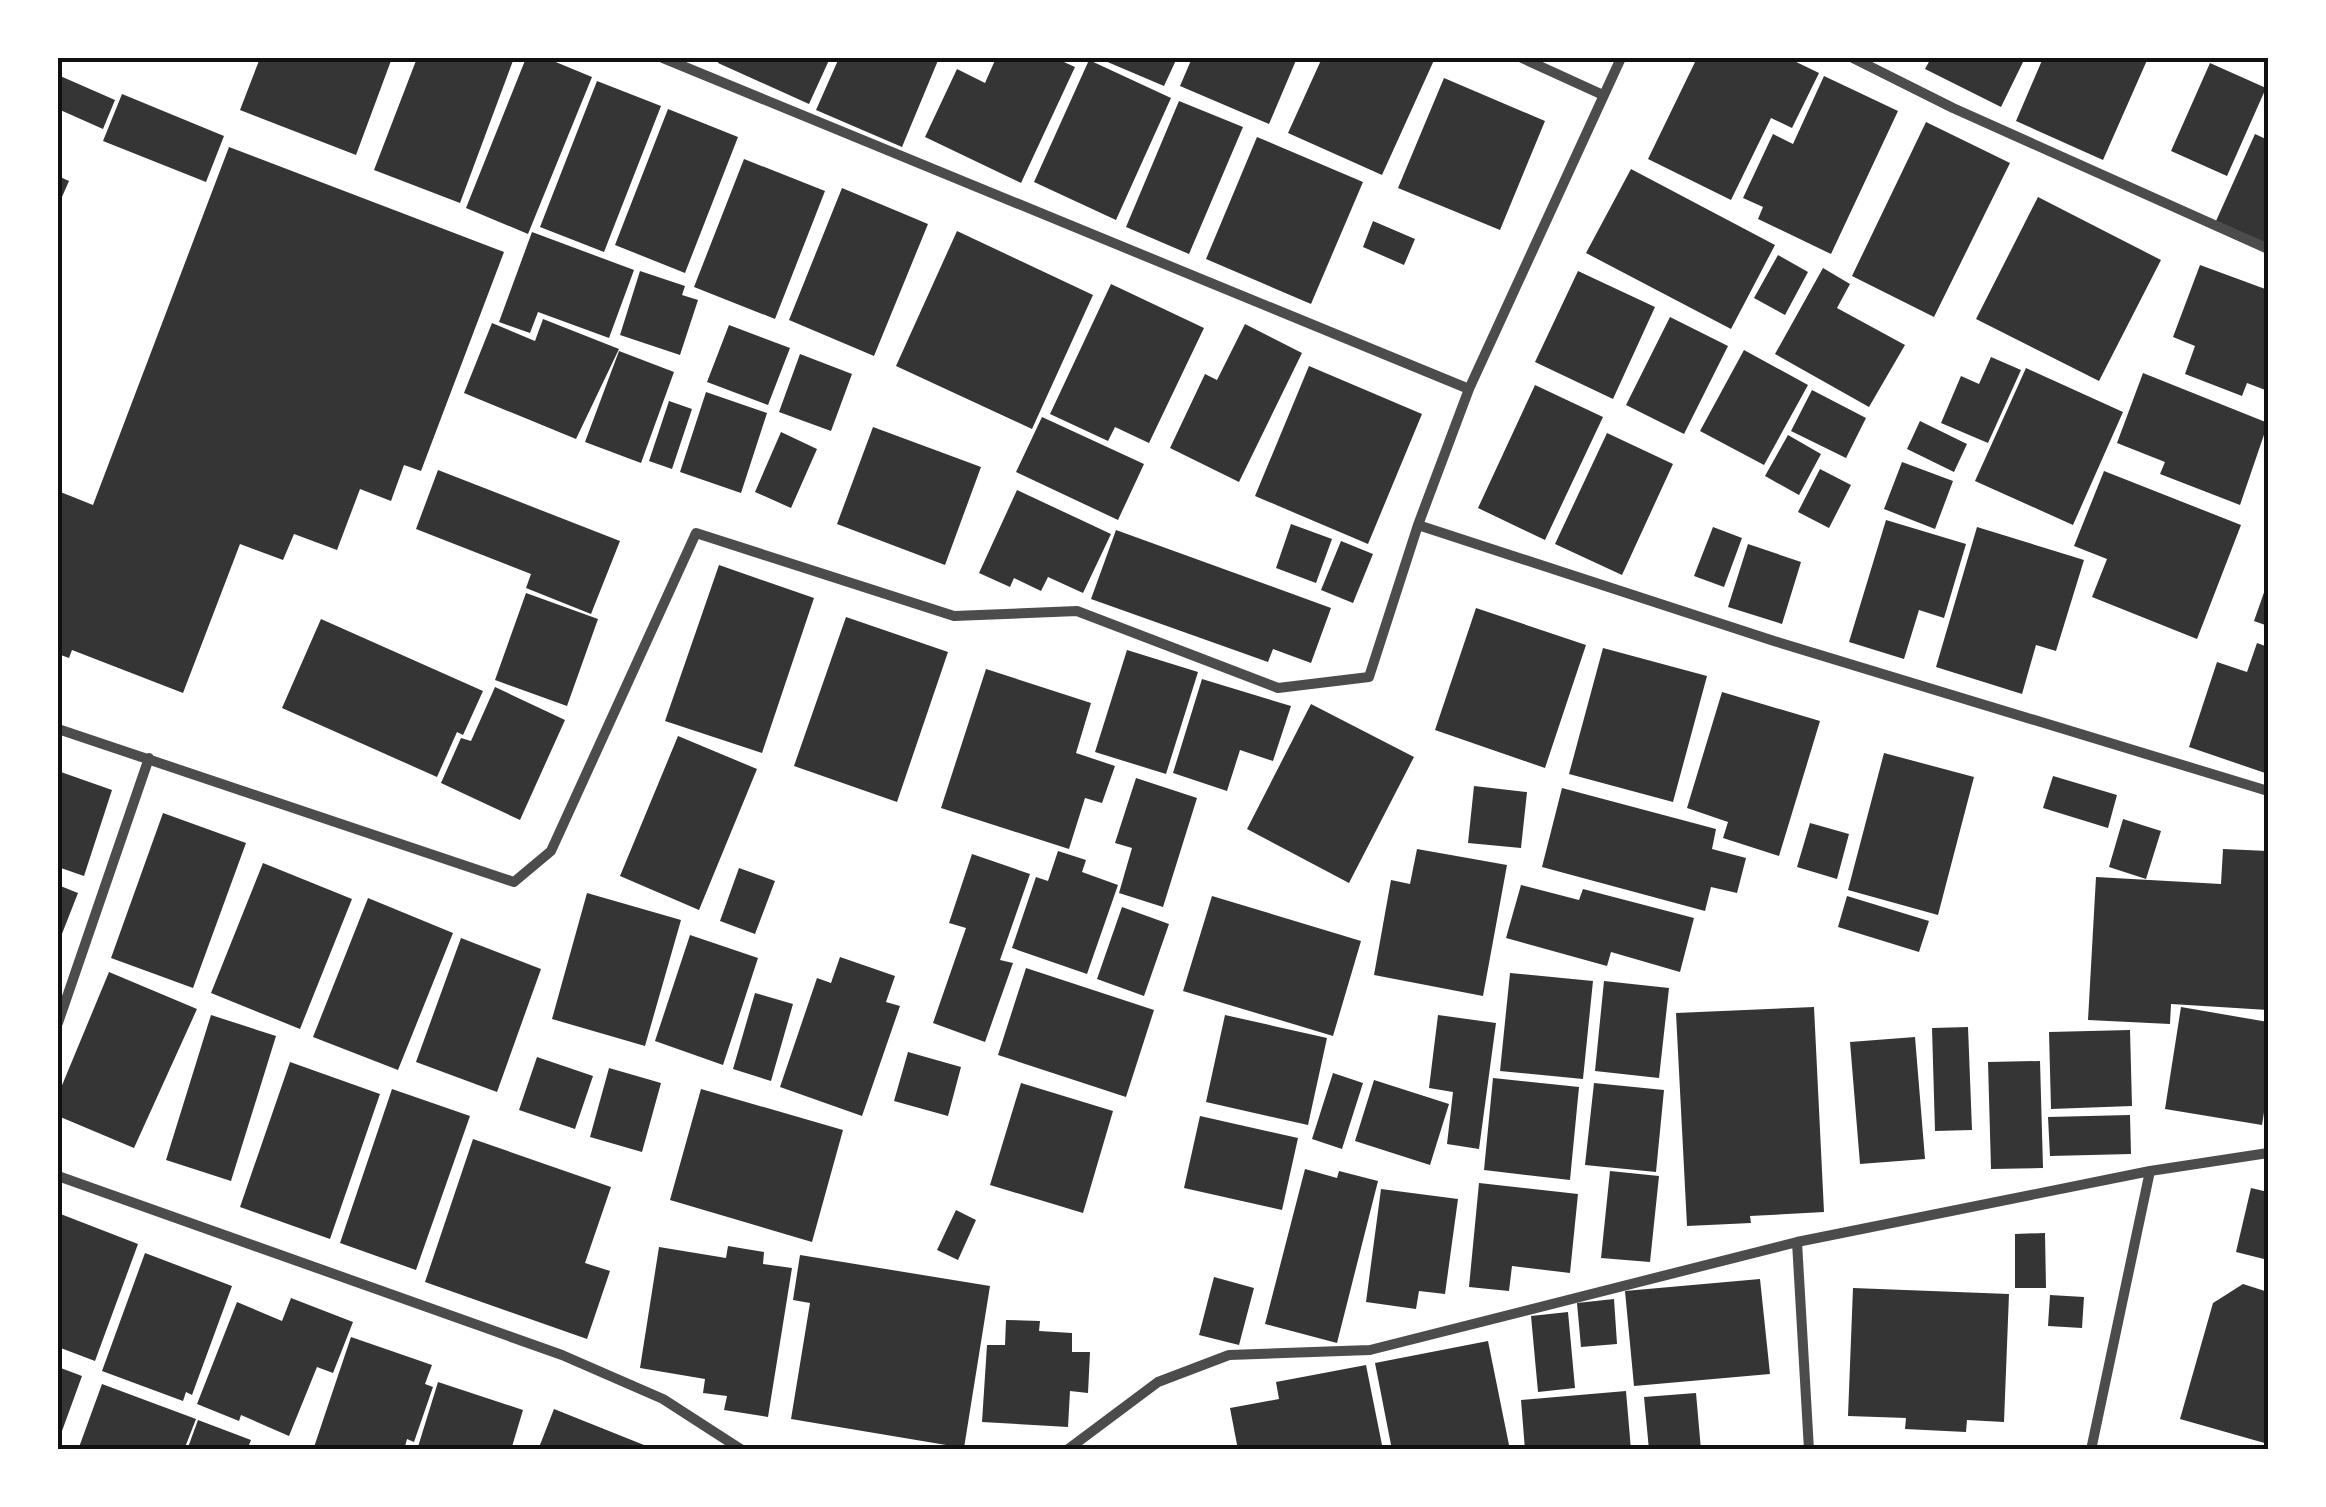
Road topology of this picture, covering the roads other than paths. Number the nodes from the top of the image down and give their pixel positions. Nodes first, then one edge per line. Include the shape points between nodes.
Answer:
1 (663, 58) edge
2 (1522, 58) edge
3 (1621, 58) edge
4 (1854, 58) edge
5 (1603, 95) junction
6 (2268, 248) edge
7 (1470, 389) junction
8 (1418, 525) junction
9 (58, 728) edge
10 (149, 758) junction
11 (2268, 791) edge
12 (58, 1023) edge
13 (2268, 1153) edge
14 (2150, 1171) junction
15 (58, 1176) edge
16 (1797, 1242) junction
17 (742, 1450) edge
18 (1067, 1450) edge
19 (1809, 1450) edge
20 (2091, 1450) edge

1 - 7 street
2 - 5 street
3 - 5 street
4 - 6 street
5 - 7 street
7 - 8 street
8 - 10 street via 1369,676 1278,688 1076,611 954,616 696,533 551,851 514,882
8 - 11 street
9 - 10 street
10 - 12 street
13 - 14 street
14 - 16 street
14 - 20 street
15 - 17 street via 562,1355 663,1399
16 - 18 street via 1370,1350 1229,1355 1158,1382
16 - 19 street

